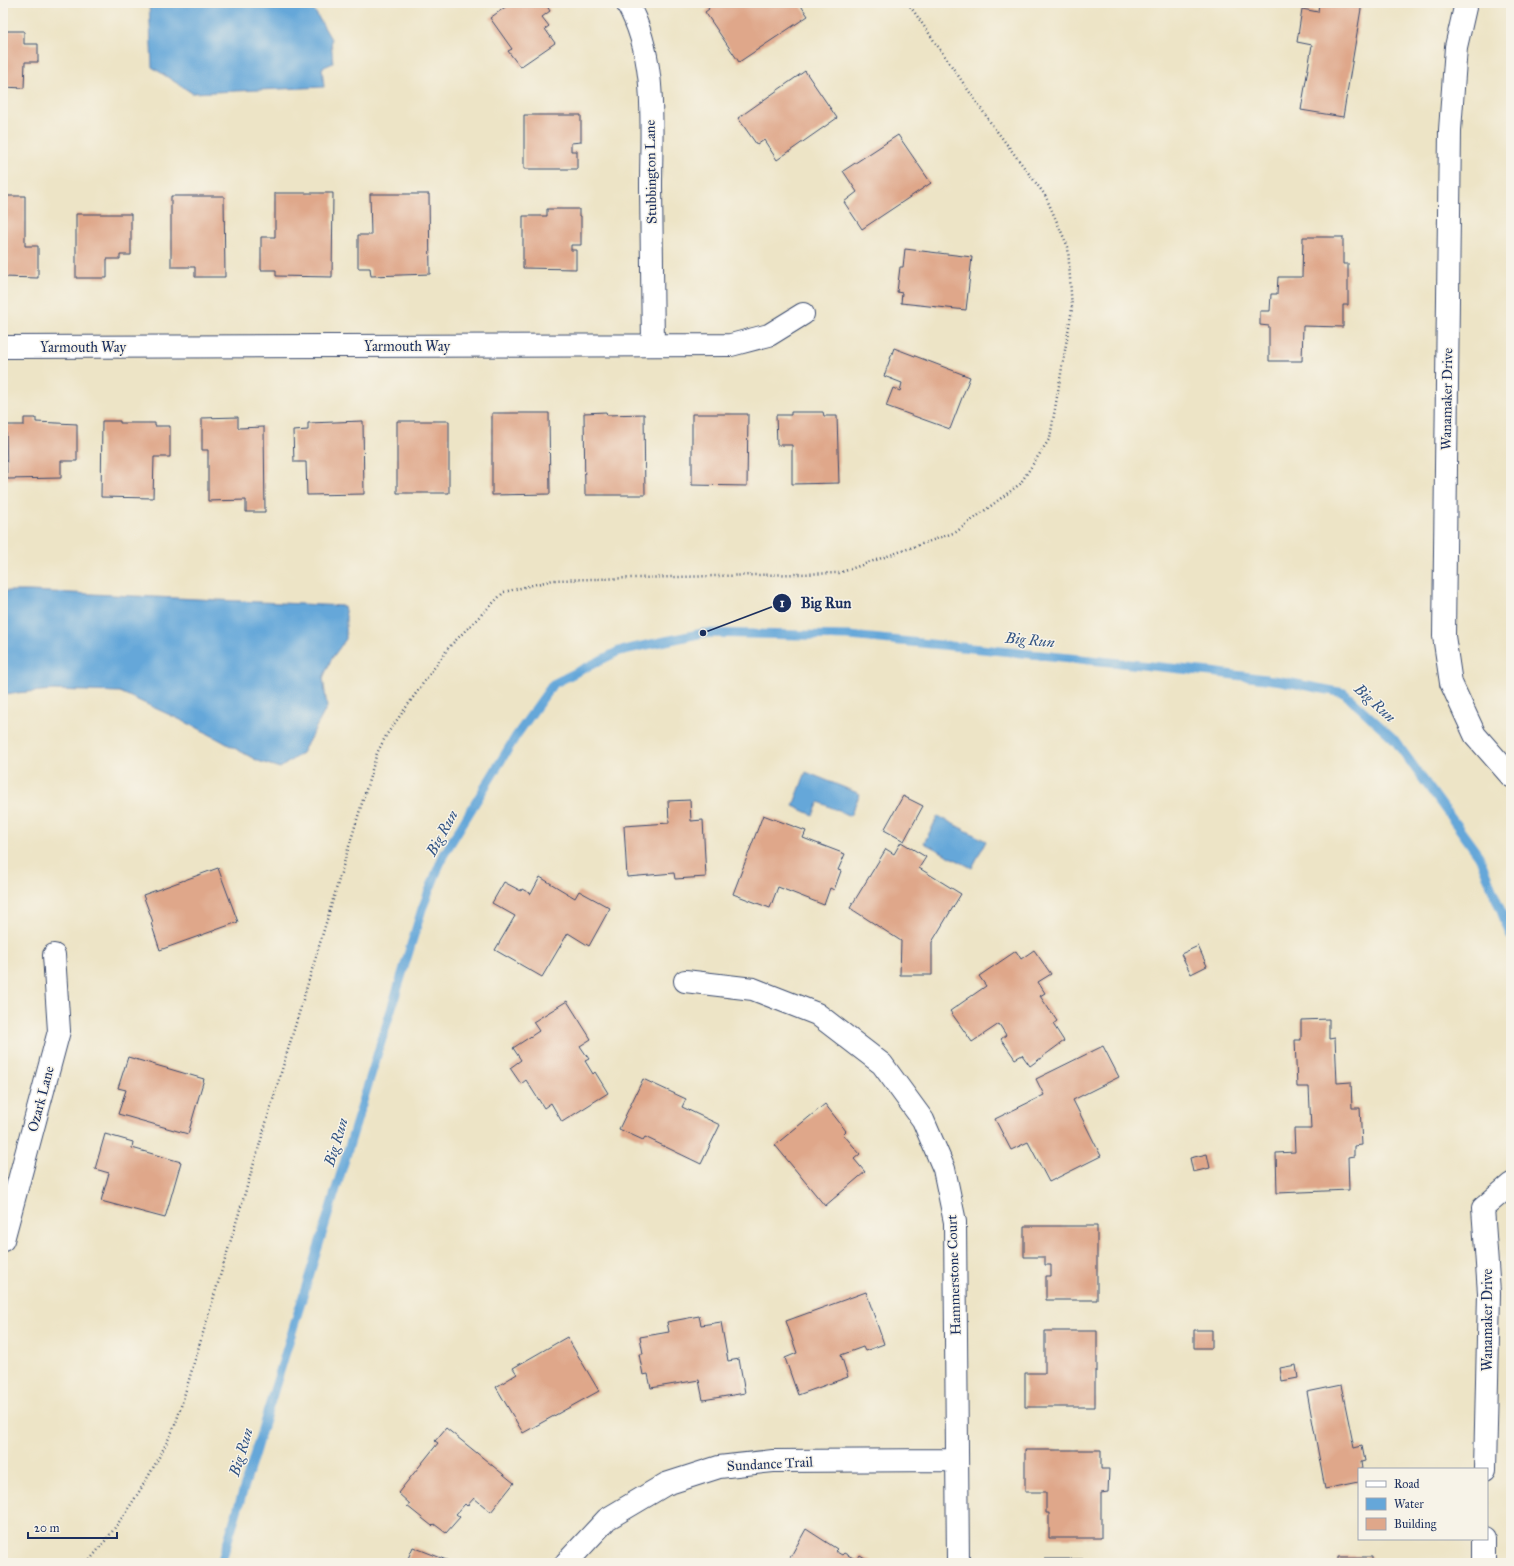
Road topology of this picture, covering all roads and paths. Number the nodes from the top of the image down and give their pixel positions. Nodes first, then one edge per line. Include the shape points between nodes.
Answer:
1 (626, 3) edge
2 (908, 3) edge
3 (1466, 3) edge
4 (803, 314) dead end
5 (653, 345) junction
6 (3, 347) edge
7 (1511, 776) edge
8 (54, 955) dead end
9 (685, 982) dead end
10 (1510, 1184) edge
11 (3, 1240) edge
12 (957, 1460) junction
13 (1485, 1468) edge
14 (1484, 1540) edge
15 (88, 1563) edge
16 (566, 1563) edge
17 (958, 1563) edge
18 (1484, 1563) edge

1 - 5 street, Stubbington Lane via 633,14 645,49 650,94
2 - 15 path via 993,126 1045,195 1068,247 1072,309 1050,438 1020,484 956,532 839,573 554,580 504,592 449,647 387,734 377,754 176,1423 162,1454 117,1525
3 - 7 street, Wanamaker Drive via 1456,47 1450,130 1444,636 1451,683 1475,735
4 - 5 street, Yarmouth Way via 769,335 731,345
5 - 6 street, Yarmouth Way
8 - 11 street, Ozark Lane via 59,1031
9 - 12 street, Hammerstone Court via 753,989 817,1014 882,1064 922,1120 944,1169 955,1222
10 - 13 street, Wanamaker Drive via 1483,1208 1489,1293
12 - 16 street, Sundance Trail via 773,1461 719,1467 666,1484 607,1519
12 - 17 street, Hammerstone Court
14 - 18 street

